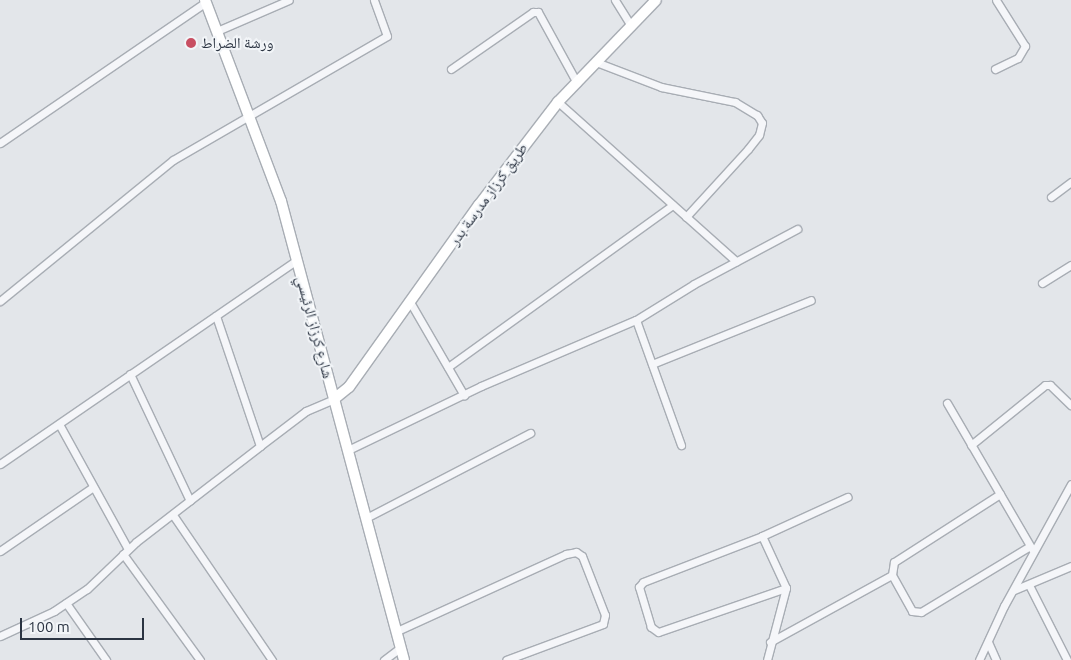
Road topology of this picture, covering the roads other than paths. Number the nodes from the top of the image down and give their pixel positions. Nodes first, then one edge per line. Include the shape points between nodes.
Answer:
1 (289, 0) edge
2 (374, 0) edge
3 (615, 0) edge
4 (656, 0) edge
5 (996, 0) edge
6 (206, 1) edge
7 (631, 26) junction
8 (216, 30) junction
9 (596, 62) junction
10 (451, 69) dead end
11 (995, 69) dead end
12 (577, 83) junction
13 (558, 102) junction
14 (249, 114) junction
15 (0, 143) edge
16 (1071, 182) edge
17 (1050, 197) dead end
18 (673, 205) junction
19 (686, 217) junction
20 (797, 229) dead end
21 (297, 260) junction
22 (736, 262) junction
23 (1071, 265) edge
24 (1042, 283) dead end
25 (811, 300) dead end
26 (0, 301) edge
27 (410, 302) junction
28 (216, 316) junction
29 (636, 320) junction
30 (652, 364) junction
31 (448, 367) junction
32 (130, 374) junction
33 (464, 395) junction
34 (334, 399) junction
35 (947, 403) dead end
36 (1071, 405) edge
37 (59, 424) junction
38 (530, 433) dead end
39 (681, 445) dead end
40 (971, 445) junction
41 (260, 446) junction
42 (348, 450) junction
43 (0, 464) edge
44 (93, 487) junction
45 (1070, 487) edge
46 (1000, 494) junction
47 (846, 497) dead end
48 (190, 501) junction
49 (173, 515) junction
50 (366, 518) junction
51 (762, 536) junction
52 (1030, 546) junction
53 (0, 551) edge
54 (125, 552) junction
55 (1035, 554) junction
56 (1071, 566) edge
57 (892, 575) junction
58 (1029, 586) junction
59 (786, 588) junction
60 (1014, 590) junction
61 (66, 604) junction
62 (397, 630) junction
63 (0, 636) edge
64 (770, 642) junction
65 (988, 642) junction
66 (401, 648) junction
67 (106, 660) edge
68 (200, 660) edge
69 (272, 660) edge
70 (384, 660) edge
71 (404, 660) edge
72 (506, 660) edge
73 (767, 660) edge
74 (979, 660) edge
75 (996, 660) edge
76 (1067, 660) edge

1 - 8 street
2 - 14 street via 387,36
3 - 7 street
4 - 7 street, طريق كرزاز مدرسة بدر
5 - 11 street via 1025,46 1018,58
6 - 8 street, شارع كرزاز الرئيسي
6 - 15 street
7 - 9 street, طريق كرزاز مدرسة بدر
8 - 14 street, شارع كرزاز الرئيسي
9 - 12 street, طريق كرزاز مدرسة بدر
9 - 19 street via 661,87 735,102 757,115 762,123 759,135 748,149
10 - 12 street via 538,12
12 - 13 street, طريق كرزاز مدرسة بدر
13 - 18 street
13 - 27 street, طريق كرزاز مدرسة بدر
14 - 21 street, شارع كرزاز الرئيسي via 281,201
14 - 26 street via 140,184
16 - 17 street
18 - 19 street
18 - 31 street
19 - 22 street
20 - 22 street
21 - 28 street
21 - 34 street, شارع كرزاز الرئيسي
22 - 29 street
23 - 24 street
25 - 30 street
27 - 31 street
27 - 34 street, طريق كرزاز مدرسة بدر via 349,387
28 - 32 street
28 - 41 street
29 - 30 street
29 - 33 street
30 - 39 street
31 - 33 street
32 - 37 street
32 - 48 street
33 - 42 street
34 - 41 street via 306,411
34 - 42 street, شارع كرزاز الرئيسي
35 - 40 street
36 - 40 street via 1050,385 1045,385
37 - 43 street
37 - 44 street
38 - 50 street
40 - 46 street
41 - 48 street
42 - 50 street, شارع كرزاز الرئيسي
44 - 53 street
44 - 54 street
45 - 55 street
46 - 52 street
46 - 57 street via 894,562
47 - 51 street
48 - 49 street
49 - 54 street
49 - 69 street
50 - 62 street, شارع كرزاز الرئيسي
51 - 59 street
51 - 59 street via 641,583 651,627 658,632
52 - 55 street
52 - 57 street via 918,613 912,611
54 - 61 street via 107,573
54 - 68 street
55 - 60 street
56 - 58 street
57 - 64 street
58 - 60 street
58 - 76 street
59 - 64 street
60 - 65 street
61 - 63 street
61 - 67 street
62 - 66 street, شارع كرزاز الرئيسي
62 - 72 street via 566,554 576,552 582,556 605,615 603,624
64 - 73 street
65 - 74 street
65 - 75 street
66 - 70 street
66 - 71 street, شارع كرزاز الرئيسي

